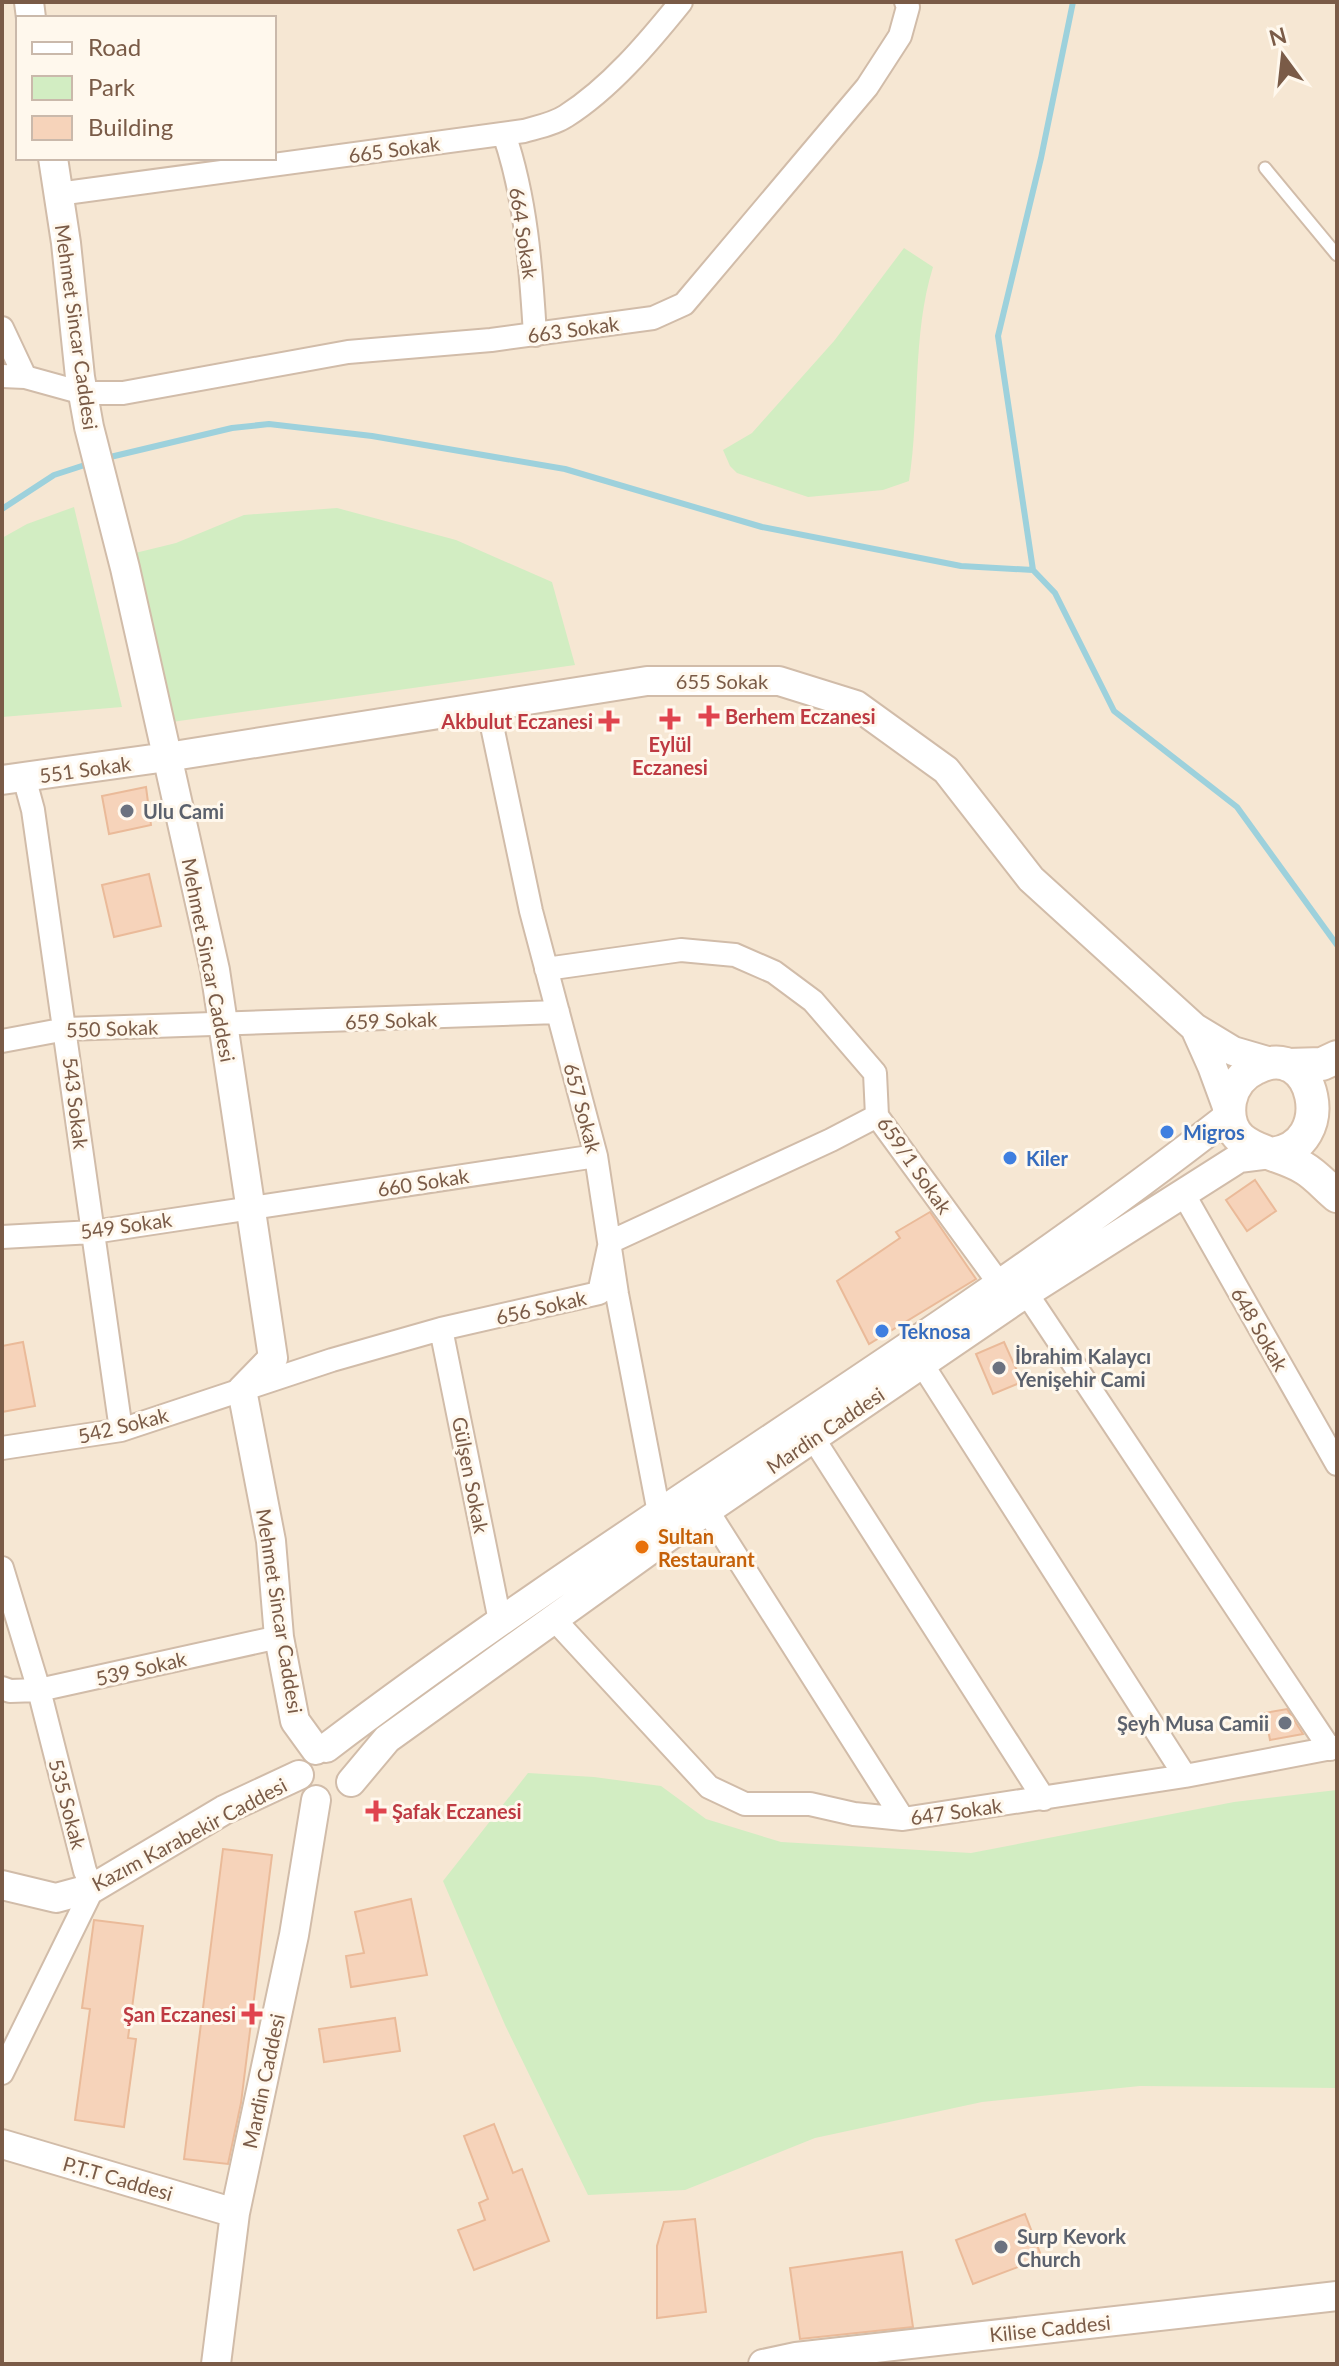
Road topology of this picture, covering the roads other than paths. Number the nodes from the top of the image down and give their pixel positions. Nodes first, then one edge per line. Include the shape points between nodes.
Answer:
1 (681, 2) edge
2 (906, 2) edge
3 (504, 134) junction
4 (53, 160) edge
5 (1265, 168) dead end
6 (58, 194) junction
7 (1337, 255) edge
8 (2, 328) edge
9 (535, 335) junction
10 (2, 376) edge
11 (25, 377) junction
12 (83, 393) junction
13 (488, 707) junction
14 (167, 757) junction
15 (13, 778) edge
16 (546, 969) junction
17 (558, 1012) junction
18 (223, 1024) junction
19 (1195, 1028) junction
20 (66, 1029) junction
21 (2, 1041) edge
22 (1337, 1057) edge
23 (1281, 1064) junction
24 (1332, 1114) edge
25 (1230, 1115) junction
26 (877, 1116) junction
27 (1272, 1154) junction
28 (596, 1156) junction
29 (1183, 1193) junction
30 (1337, 1196) edge
31 (250, 1208) junction
32 (93, 1232) junction
33 (2, 1237) edge
34 (610, 1242) junction
35 (999, 1283) junction
36 (1027, 1294) junction
37 (441, 1329) junction
38 (922, 1364) junction
39 (242, 1390) junction
40 (121, 1430) junction
41 (813, 1438) junction
42 (2, 1448) edge
43 (1337, 1464) edge
44 (707, 1510) junction
45 (659, 1513) junction
46 (2, 1568) edge
47 (553, 1618) junction
48 (500, 1621) junction
49 (279, 1637) junction
50 (2, 1688) edge
51 (39, 1690) junction
52 (1333, 1748) edge
53 (321, 1749) junction
54 (299, 1775) junction
55 (1185, 1776) junction
56 (351, 1782) junction
57 (1044, 1799) junction
58 (316, 1800) junction
59 (903, 1819) junction
60 (2, 1885) edge
61 (93, 1888) junction
62 (2, 2073) edge
63 (2, 2144) edge
64 (235, 2213) junction
65 (1337, 2296) edge
66 (216, 2364) edge
67 (763, 2364) edge

1 - 3 street, 665 Sokak via 654,36 563,118
2 - 9 street, 663 Sokak via 900,36 867,87 684,304 653,318
3 - 6 street, 665 Sokak
3 - 9 street, 664 Sokak via 530,257
4 - 6 street, Mehmet Sincar Caddesi
5 - 7 lane
6 - 12 street, Mehmet Sincar Caddesi
8 - 11 street
9 - 12 street, 663 Sokak via 348,352 123,393
10 - 11 street, 663 Sokak
11 - 12 street, 663 Sokak
12 - 14 street, Mehmet Sincar Caddesi
13 - 14 street, 655 Sokak
13 - 16 street, 657 Sokak
13 - 19 street, 655 Sokak via 647,681 779,681 856,705 946,770 1031,879
14 - 15 street, 551 Sokak
14 - 18 street, Mehmet Sincar Caddesi
15 - 20 street, 543 Sokak via 33,810
16 - 17 street, 657 Sokak
16 - 26 street, 659/1 Sokak via 681,950 735,955 774,972 813,1001 875,1073
17 - 18 street, 659 Sokak
17 - 28 street, 657 Sokak
18 - 20 street, 550 Sokak
18 - 31 street, Mehmet Sincar Caddesi
19 - 23 street, 655 Sokak via 1233,1051
19 - 25 street, 655 Sokak
20 - 21 street, 550 Sokak
20 - 32 street, 543 Sokak
22 - 23 main road via 1322,1064
23 - 24 main road via 1312,1081
23 - 25 main road via 1247,1073 1230,1099
24 - 27 main road via 1319,1122 1302,1146
25 - 27 main road via 1244,1142
25 - 35 street, Mardin Caddesi
26 - 34 street
26 - 35 street, 659/1 Sokak
27 - 29 street, Mardin Caddesi via 1239,1158
27 - 30 main road via 1303,1167
28 - 31 street, 660 Sokak
28 - 34 street, 657 Sokak
29 - 36 street, Mardin Caddesi
29 - 43 street, 648 Sokak
31 - 32 street, 549 Sokak
31 - 39 street, Mehmet Sincar Caddesi via 273,1358
32 - 33 street, 549 Sokak
32 - 40 street, 543 Sokak
34 - 37 street, 656 Sokak via 599,1293
34 - 45 street, 657 Sokak
35 - 45 street, Mardin Caddesi
36 - 38 street, Mardin Caddesi
36 - 52 street
37 - 39 street, 656 Sokak
37 - 48 street, Gülşen Sokak
38 - 41 street, Mardin Caddesi
38 - 55 street
39 - 40 street, 542 Sokak
39 - 49 street, Mehmet Sincar Caddesi via 271,1541
40 - 42 street, 542 Sokak
41 - 44 street, Mardin Caddesi
41 - 57 street
44 - 47 street, Mardin Caddesi
44 - 59 street
45 - 48 street, Mardin Caddesi
46 - 51 street, 535 Sokak
47 - 56 street, Mardin Caddesi via 387,1739
47 - 59 street, 647 Sokak via 709,1787 745,1804 810,1804
48 - 53 street, Mardin Caddesi
49 - 51 street, 539 Sokak
49 - 53 street, Mehmet Sincar Caddesi via 295,1721
50 - 51 street, 539 Sokak
51 - 61 street, 535 Sokak
52 - 55 street, 647 Sokak
53 - 54 street, Kazım Karabekir Caddesi via 304,1760
53 - 56 street via 347,1759
54 - 58 street via 303,1790
54 - 61 street, Kazım Karabekir Caddesi via 224,1810
55 - 57 street, 647 Sokak
56 - 58 street, Mardin Caddesi via 333,1801
57 - 59 street, 647 Sokak
58 - 64 street, Mardin Caddesi via 294,1935
60 - 61 street, Kazım Karabekir Caddesi via 56,1898
61 - 62 street
63 - 64 street, P.T.T Caddesi
64 - 66 street, Mardin Caddesi
65 - 67 street, Kilise Caddesi

